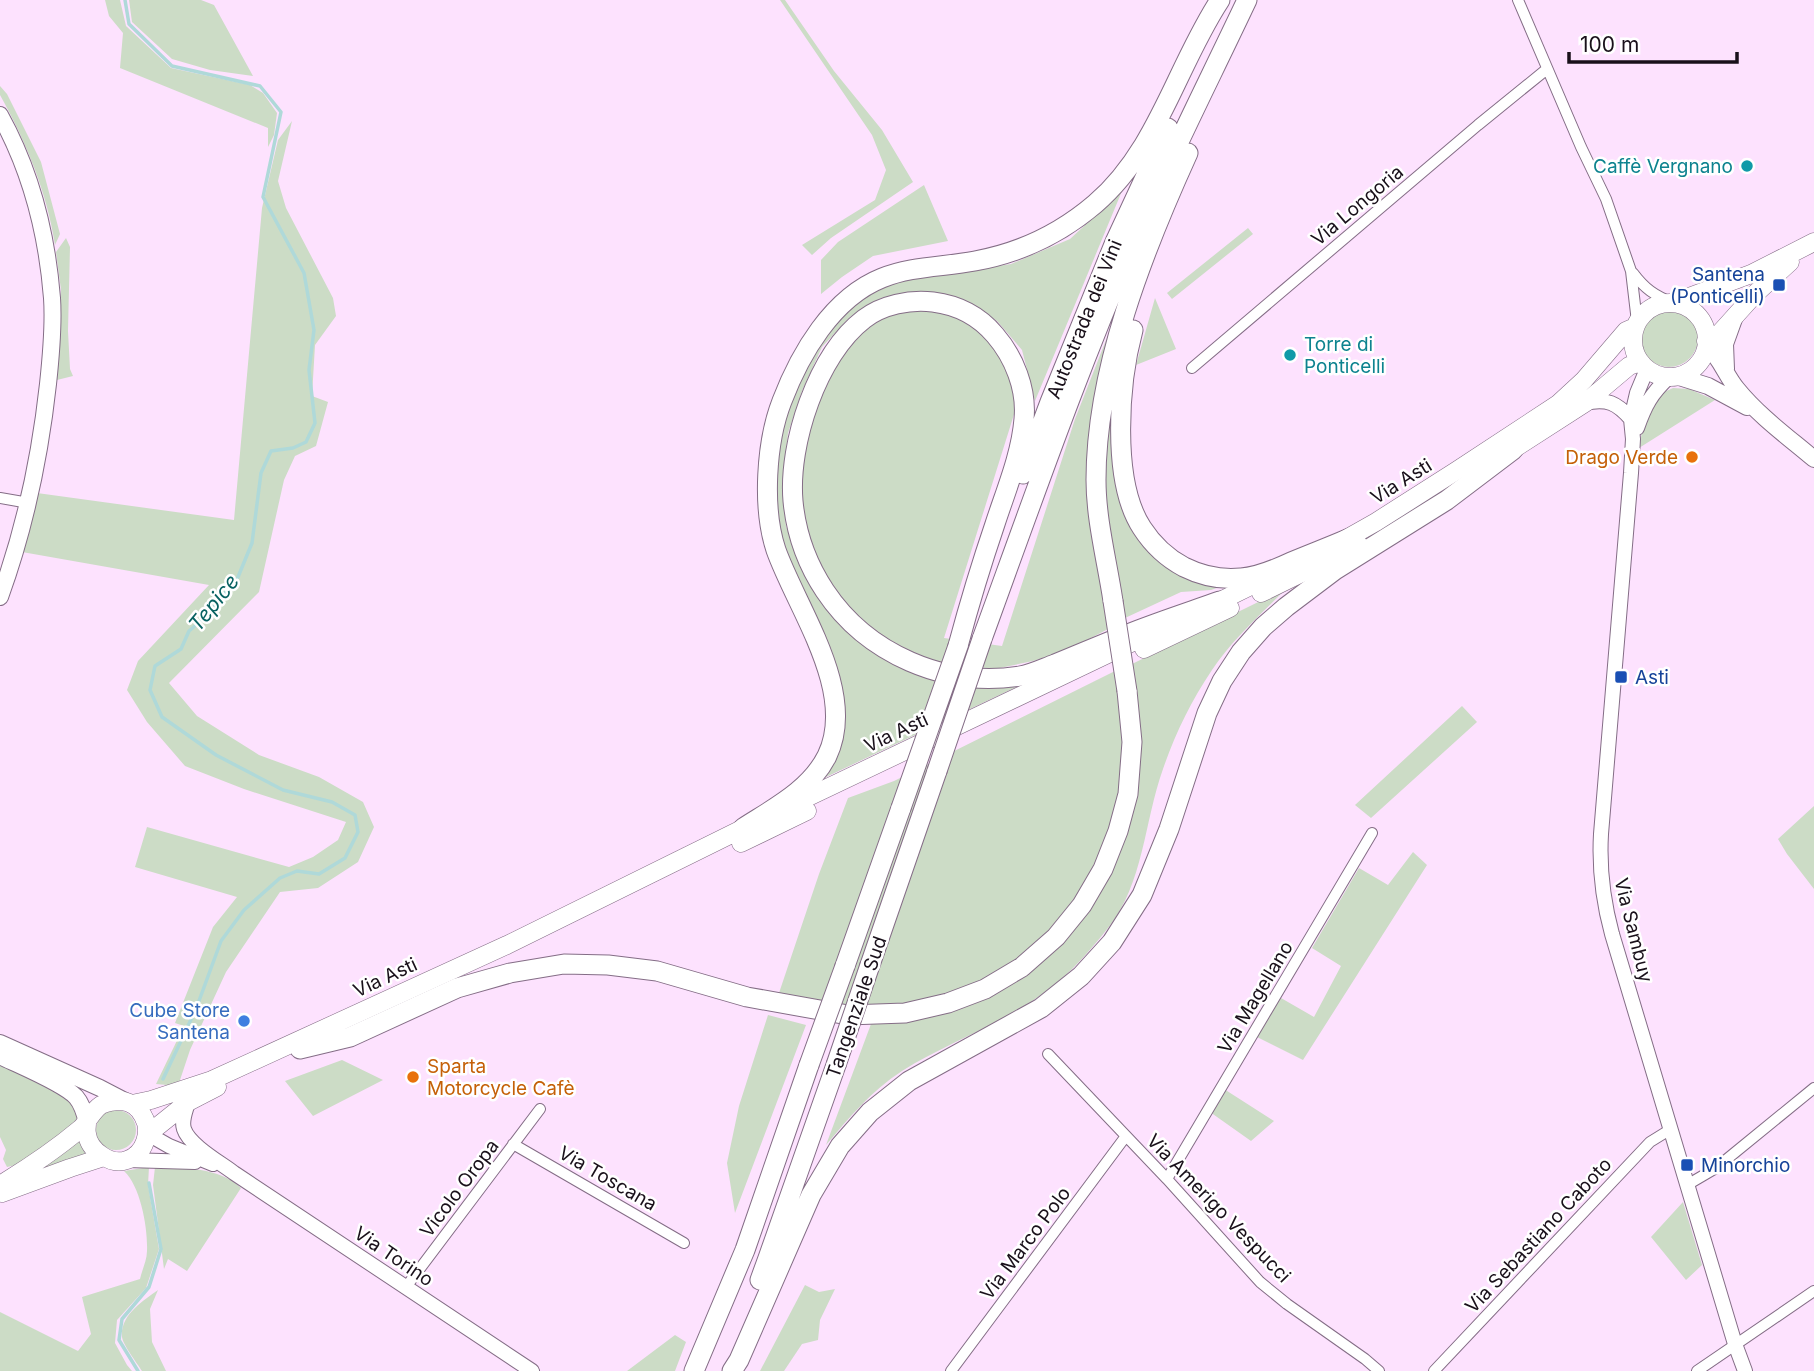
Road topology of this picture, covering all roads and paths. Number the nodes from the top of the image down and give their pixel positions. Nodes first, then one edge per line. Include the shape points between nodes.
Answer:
1 (1220, 0) edge
2 (1518, 0) edge
3 (1241, 1) edge
4 (1547, 69) junction
5 (0, 115) edge
6 (1182, 166) junction
7 (1813, 243) edge
8 (1631, 271) junction
9 (1673, 303) junction
10 (1736, 314) junction
11 (1636, 325) junction
12 (1706, 343) junction
13 (1644, 366) junction
14 (1192, 368) dead end
15 (1727, 374) junction
16 (1673, 376) junction
17 (1585, 403) junction
18 (1762, 416) junction
19 (1632, 419) junction
20 (1633, 439) junction
21 (1513, 450) junction
22 (1814, 458) edge
23 (0, 498) edge
24 (29, 503) junction
25 (1350, 537) junction
26 (0, 597) edge
27 (1220, 601) junction
28 (982, 639) joint
29 (958, 646) junction
30 (743, 828) junction
31 (1372, 833) dead end
32 (0, 1043) edge
33 (300, 1049) junction
34 (1048, 1054) dead end
35 (0, 1056) edge
36 (1814, 1088) edge
37 (128, 1102) junction
38 (188, 1102) junction
39 (540, 1109) dead end
40 (87, 1123) junction
41 (1671, 1129) junction
42 (148, 1134) junction
43 (1126, 1136) junction
44 (513, 1144) junction
45 (104, 1157) junction
46 (127, 1160) junction
47 (209, 1162) junction
48 (234, 1173) junction
49 (1167, 1179) junction
50 (0, 1185) edge
51 (1687, 1185) junction
52 (0, 1194) edge
53 (684, 1242) dead end
54 (406, 1287) junction
55 (1814, 1291) edge
56 (1735, 1344) junction
57 (532, 1371) edge
58 (694, 1371) edge
59 (721, 1371) edge
60 (732, 1371) edge
61 (951, 1371) edge
62 (1379, 1371) edge
63 (1434, 1371) edge
64 (1697, 1371) edge
65 (1745, 1371) edge

1 - 30 highway via 1155,129 1122,177 1095,204 1023,248 882,278 854,294 802,356 778,416 769,454 767,501 776,548 825,660 836,708 833,735 814,775 796,793
2 - 4 street
3 - 6 highway via 1229,64
3 - 28 highway, Autostrada dei Vini via 1113,291
3 - 29 highway, Autostrada dei Vini via 1111,253
4 - 8 street via 1606,199
4 - 14 street, Via Longoria
5 - 24 main road via 39,211 52,300 46,401
6 - 25 highway via 1131,337 1121,398 1125,477 1140,526 1174,561 1195,573 1221,578 1262,574
6 - 33 highway, bridge via 1117,341 1098,445 1098,512 1132,742 1128,794 1103,869 1056,937 1022,967 985,989 905,1013 848,1015 747,997 657,971 564,964 510,972 457,988 350,1037
7 - 9 main road via 1751,274
7 - 10 main road
8 - 9 street via 1656,296
8 - 11 street
9 - 11 main road via 1652,307
9 - 12 main road via 1693,311 1701,320
10 - 12 main road
10 - 15 main road via 1725,344
11 - 13 main road via 1633,345
11 - 25 main road, Via Asti via 1558,404
12 - 15 main road
12 - 16 main road via 1696,366
13 - 16 main road via 1658,375
13 - 17 main road, Via Asti via 1629,366
13 - 19 street, Via Sambuy
15 - 18 main road
16 - 18 main road via 1708,386
16 - 20 street, Via Sambuy via 1650,396
17 - 19 street via 1605,401
17 - 21 main road, Via Asti
18 - 22 main road
19 - 20 street, Via Sambuy
20 - 41 street, Via Sambuy via 1601,879 1606,913
21 - 33 main road, Via Asti via 1377,535 1313,569 511,953
21 - 60 highway via 1447,500 1335,570 1263,627 1241,652 1207,713 1142,895 1112,942 1081,976 1041,1008 909,1081 870,1112 840,1146 811,1195
23 - 24 street
24 - 26 main road
25 - 27 main road, Via Asti
27 - 29 highway via 1039,670 990,678 924,668 860,632 834,606 799,537 793,499 794,455 816,383 840,344 864,319 889,306 917,300 967,311 987,325 1016,367 1023,394 1016,460
27 - 30 main road, Via Asti
28 - 59 highway, Tangenziale Sud, bridge via 768,1258
29 - 58 highway, Tangenziale Sud, bridge via 745,1250
30 - 37 main road, Via Asti via 507,945 212,1080 150,1100
31 - 49 street, Via Magellano
32 - 37 main road
33 - 38 main road, Via Asti
34 - 43 street, Via Amerigo Vespucci
35 - 40 main road via 71,1093
36 - 51 street via 1716,1168
37 - 40 main road via 101,1105
37 - 42 main road via 141,1112
38 - 42 main road, Via Asti
38 - 48 street, Via Torino via 183,1122 187,1135
39 - 44 street, Vicolo Oropa
40 - 45 main road via 92,1147
40 - 50 main road
41 - 51 street, Via Sambuy
41 - 63 street, Via Sebastiano Caboto via 1650,1142
42 - 46 main road via 138,1154
42 - 47 street, Via Torino
43 - 49 street, Via Amerigo Vespucci
43 - 61 street, Via Marco Polo
44 - 53 street, Via Toscana
44 - 54 street, Vicolo Oropa
45 - 46 main road
45 - 52 main road
46 - 47 street, Via Torino
47 - 48 street, Via Torino
48 - 54 street, Via Torino
49 - 62 street, Via Amerigo Vespucci via 1260,1282
51 - 56 street, Via Sambuy
54 - 57 street, Via Torino
55 - 56 street
56 - 64 street
56 - 65 street, Via Sambuy

